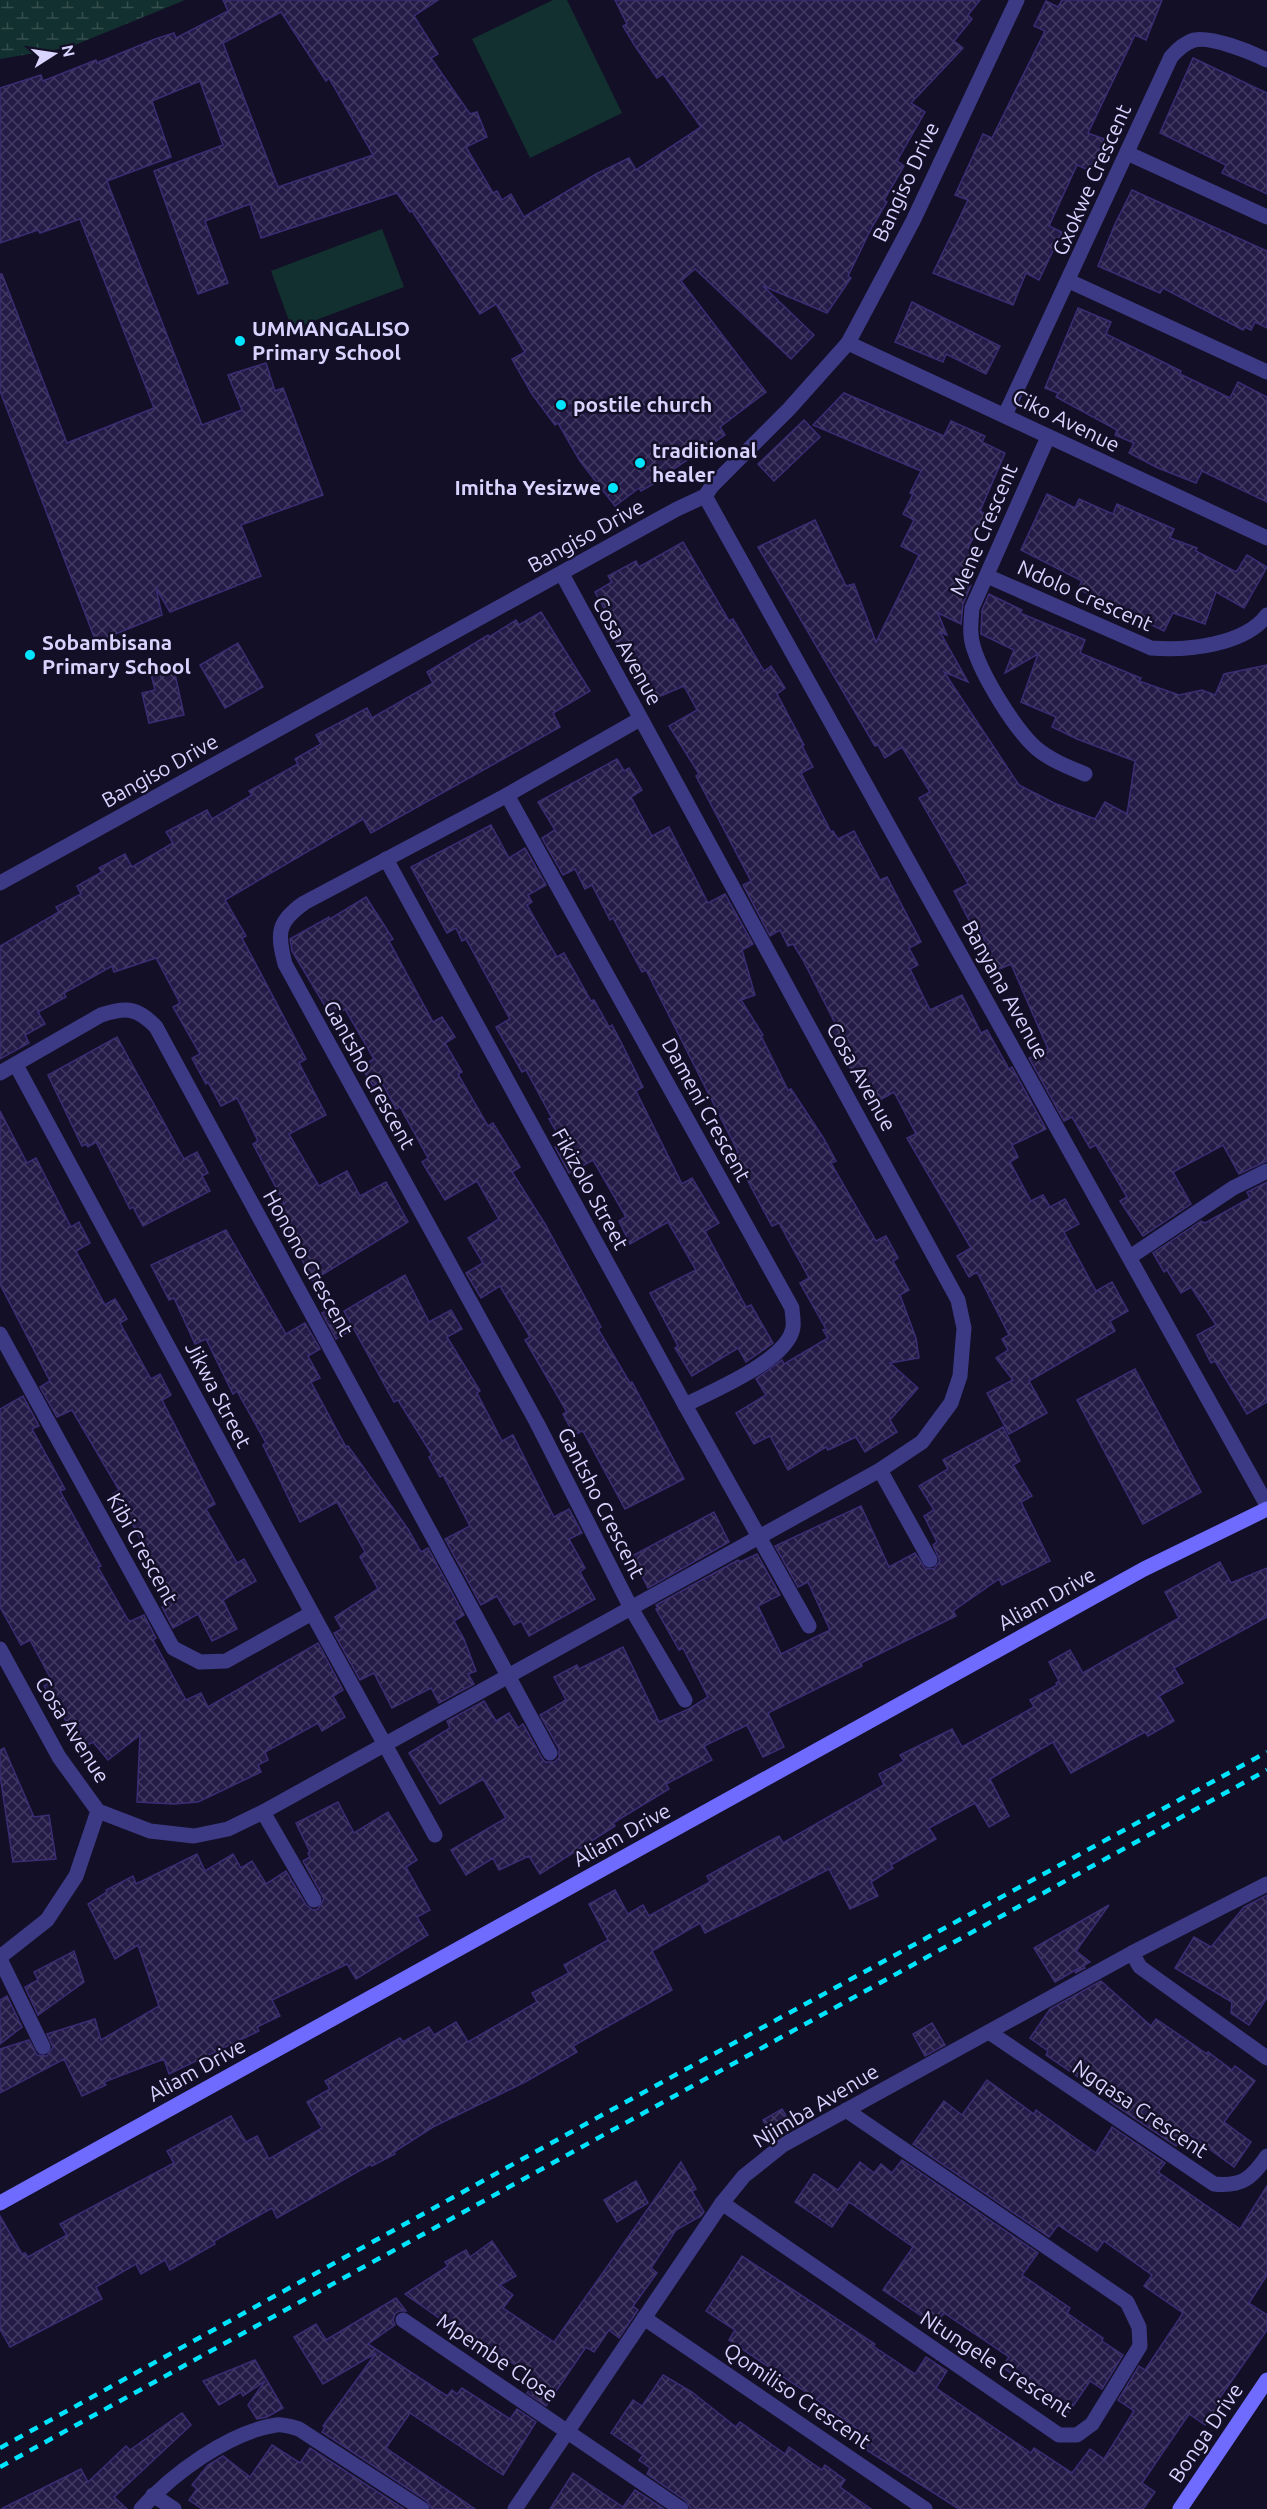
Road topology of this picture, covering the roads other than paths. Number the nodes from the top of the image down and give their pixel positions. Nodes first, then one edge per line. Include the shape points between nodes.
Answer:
1 (1017, 0) edge
2 (1267, 60) edge
3 (1127, 153) junction
4 (1267, 217) edge
5 (1069, 281) junction
6 (848, 343) junction
7 (1267, 372) edge
8 (1005, 415) junction
9 (1048, 436) junction
10 (705, 496) junction
11 (1267, 538) edge
12 (561, 574) junction
13 (987, 576) junction
14 (1267, 615) edge
15 (640, 719) junction
16 (1085, 774) dead end
17 (507, 795) junction
18 (386, 859) junction
19 (0, 883) edge
20 (15, 1065) junction
21 (0, 1074) edge
22 (1267, 1171) edge
23 (1130, 1257) junction
24 (0, 1334) edge
25 (685, 1405) junction
26 (880, 1470) junction
27 (1267, 1507) edge
28 (759, 1538) junction
29 (930, 1560) dead end
30 (631, 1608) junction
31 (312, 1613) junction
32 (809, 1626) dead end
33 (0, 1649) edge
34 (508, 1676) junction
35 (685, 1700) dead end
36 (385, 1745) junction
37 (550, 1753) dead end
38 (99, 1811) junction
39 (262, 1812) junction
40 (435, 1835) dead end
41 (1267, 1884) edge
42 (314, 1900) dead end
43 (1132, 1953) junction
44 (0, 1958) edge
45 (989, 2032) junction
46 (43, 2047) dead end
47 (1267, 2058) edge
48 (846, 2110) junction
49 (1267, 2156) edge
50 (0, 2203) edge
51 (722, 2203) junction
52 (644, 2318) junction
53 (404, 2320) dead end
54 (1267, 2380) edge
55 (568, 2432) junction
56 (153, 2495) junction
57 (141, 2509) edge
58 (174, 2509) edge
59 (422, 2509) edge
60 (515, 2509) edge
61 (681, 2509) edge
62 (925, 2509) edge
63 (1180, 2509) edge

1 - 6 street, Bangiso Drive via 913,220
2 - 3 street, Gxokwe Crescent via 1206,40 1195,40 1178,48
3 - 4 street
3 - 5 street, Gxokwe Crescent
5 - 7 street
5 - 8 street, Gxokwe Crescent
6 - 8 street, Ciko Avenue
6 - 10 street, Bangiso Drive
8 - 9 street, Ciko Avenue
9 - 11 street, Ciko Avenue
9 - 13 street, Mene Crescent
10 - 12 street, Bangiso Drive
10 - 23 street, Banyana Avenue
12 - 15 street, Cosa Avenue
12 - 19 street, Bangiso Drive
13 - 14 street, Ndolo Crescent via 1151,648 1170,650 1232,639 1250,631
13 - 16 street, Mene Crescent via 972,608 971,630 984,673 1016,725 1036,748
15 - 17 street, Gantsho Crescent
15 - 26 street, Cosa Avenue via 958,1300 964,1328 960,1376 951,1403 922,1442
17 - 18 street, Gantsho Crescent
17 - 25 street, Dameni Crescent via 792,1308 793,1329 783,1347 758,1367
18 - 25 street, Fikizolo Street
18 - 30 street, Gantsho Crescent via 290,913 281,924 285,964 537,1423
20 - 21 street, Honono Crescent
20 - 31 street, Jikwa Street
20 - 34 street, Honono Crescent via 100,1015 117,1010 145,1015 156,1027
22 - 23 street via 1233,1188
23 - 27 street, Banyana Avenue
24 - 31 street, Kibi Crescent via 173,1648 200,1662 226,1661
25 - 28 street, Fikizolo Street
26 - 28 street, Cosa Avenue
26 - 29 street
27 - 50 street, Aliam Drive via 1144,1569
28 - 30 street, Cosa Avenue
28 - 32 street
30 - 34 street, Cosa Avenue
30 - 35 street
31 - 36 street, Jikwa Street
33 - 38 street, Cosa Avenue via 59,1756
34 - 36 street, Cosa Avenue
34 - 37 street
36 - 39 street, Cosa Avenue
36 - 40 street
38 - 39 street, Cosa Avenue via 150,1832 194,1836 228,1829
38 - 44 street via 76,1876 47,1920
39 - 42 street
41 - 43 street, Njimba Avenue
43 - 45 street, Njimba Avenue
43 - 47 street via 1140,1967
44 - 46 street
45 - 48 street, Njimba Avenue
45 - 49 street, Ngqasa Crescent via 1214,2184 1230,2186 1244,2181
48 - 51 street, Njimba Avenue via 762,2159
48 - 51 street, Ntungele Crescent via 1127,2302 1140,2327 1140,2346 1092,2424 1077,2435 1059,2435
51 - 52 street, Njimba Avenue
52 - 55 street, Njimba Avenue
52 - 62 street, Qomiliso Crescent
53 - 55 street, Mpembe Close
54 - 63 street, Bonga Drive
55 - 60 street, Njimba Avenue
55 - 61 street
56 - 57 street
56 - 58 street
56 - 59 street via 205,2456 247,2432 279,2425 299,2429

